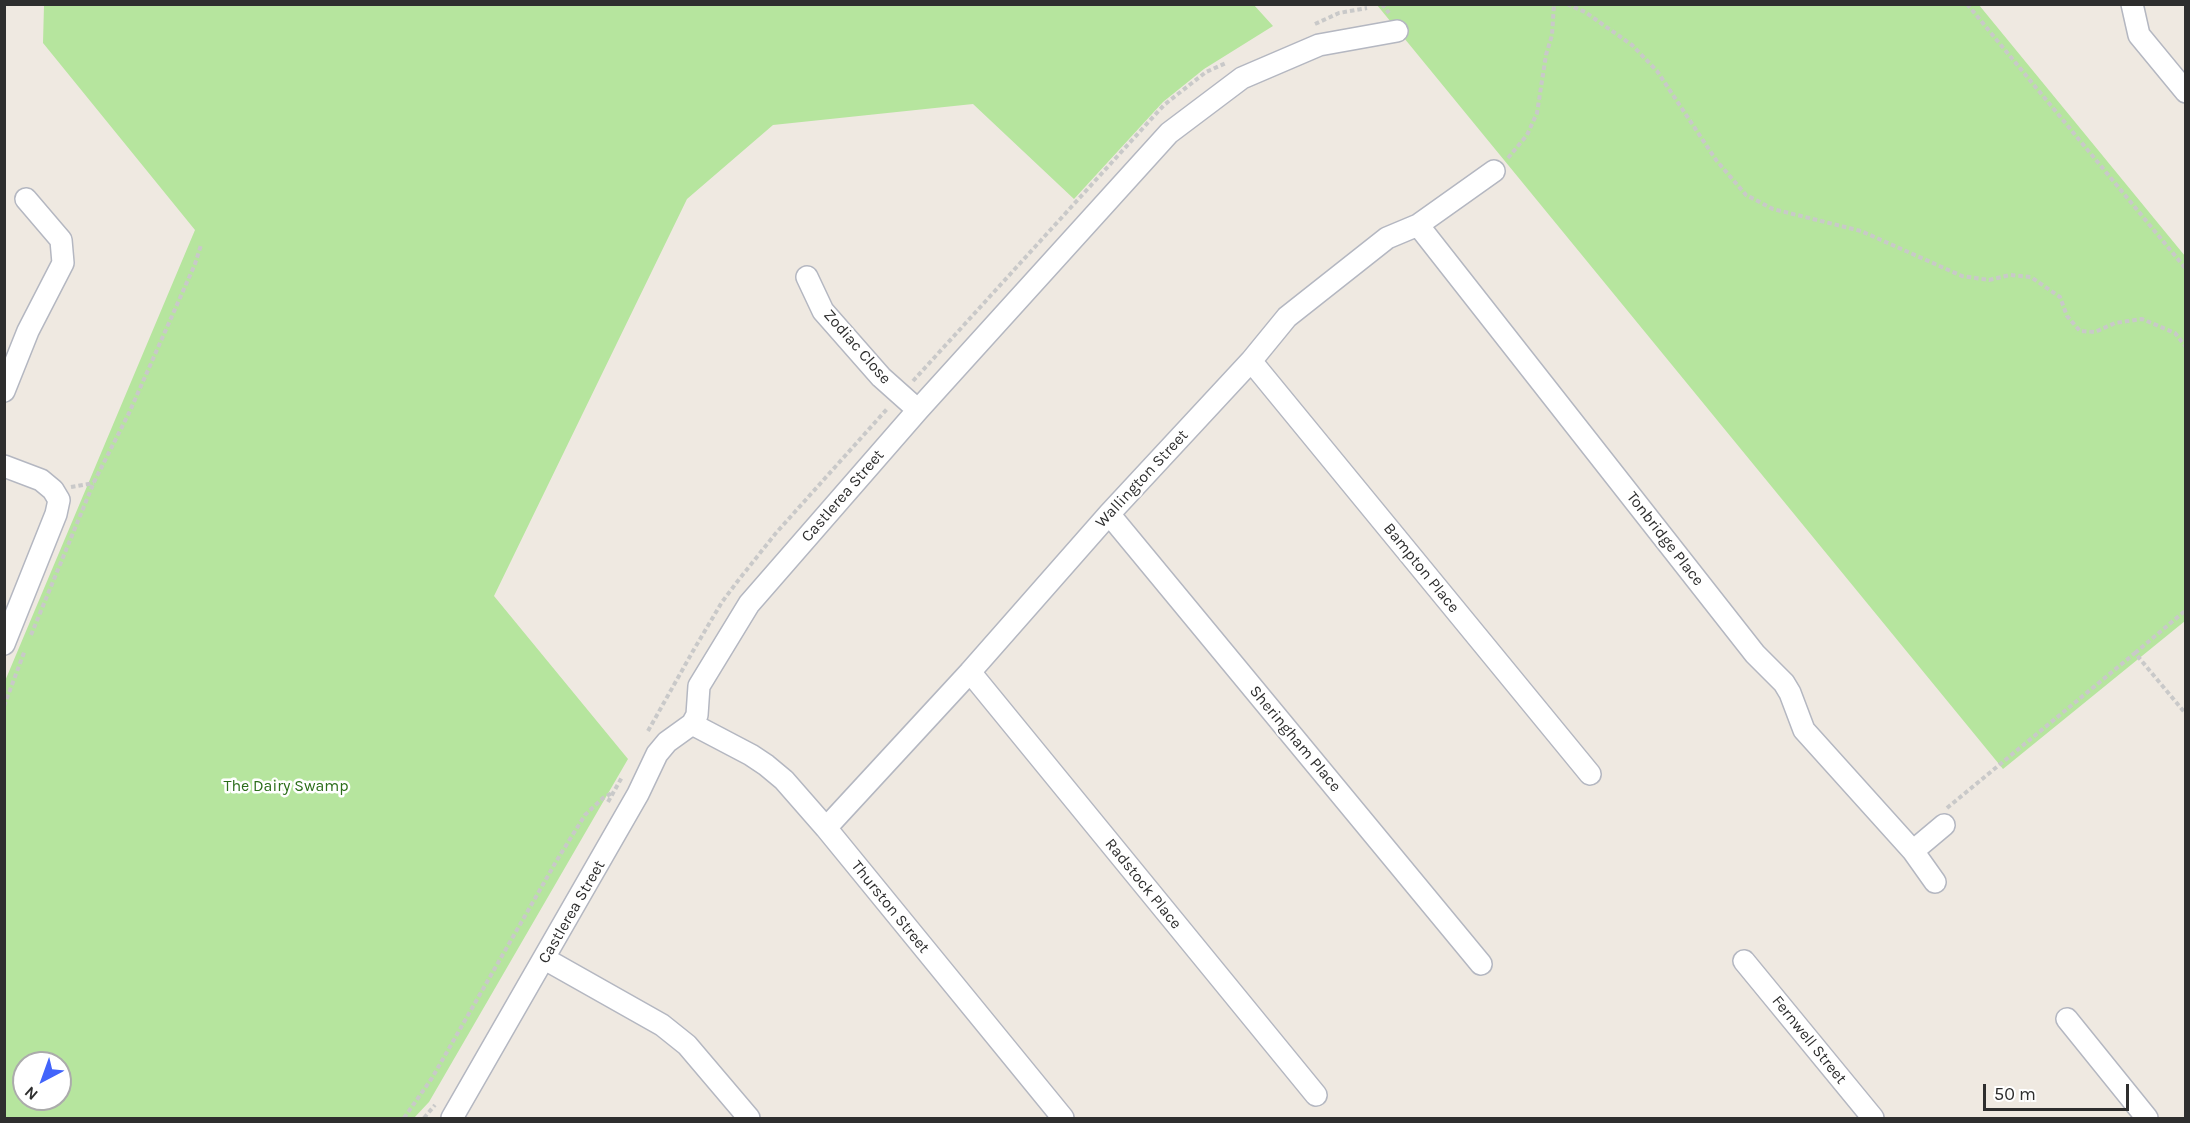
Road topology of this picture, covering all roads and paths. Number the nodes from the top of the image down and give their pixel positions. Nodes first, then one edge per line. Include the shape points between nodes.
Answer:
1 (1554, 4) edge
2 (1567, 4) edge
3 (1967, 4) edge
4 (2132, 4) edge
5 (1397, 31) dead end
6 (2186, 92) edge
7 (1494, 171) joint
8 (26, 199) dead end
9 (1418, 225) junction
10 (201, 245) dead end
11 (2186, 268) edge
12 (807, 277) dead end
13 (2186, 347) edge
14 (1251, 361) junction
15 (4, 391) edge
16 (918, 410) junction
17 (4, 466) edge
18 (1109, 514) junction
19 (2186, 610) edge
20 (30, 639) dead end
21 (4, 644) edge
22 (26, 649) dead end
23 (2135, 652) junction
24 (970, 672) junction
25 (4, 706) edge
26 (2186, 714) edge
27 (693, 724) junction
28 (1590, 774) dead end
29 (613, 792) dead end
30 (1944, 825) joint
31 (826, 828) junction
32 (1913, 850) junction
33 (1935, 882) dead end
34 (545, 959) junction
35 (1744, 961) dead end
36 (1480, 964) dead end
37 (2067, 1019) dead end
38 (1316, 1095) dead end
39 (404, 1119) edge
40 (452, 1119) edge
41 (749, 1119) edge
42 (1062, 1119) edge
43 (1873, 1119) edge
44 (2147, 1119) edge

1 - 7 path via 1537,113 1522,141
2 - 13 path via 1632,45 1657,71 1716,160 1746,195 1773,209 1860,231 1962,276 1989,280 2010,275 2031,277 2061,297 2067,316 2080,331 2096,332 2115,323 2142,319 2175,333
3 - 11 path
4 - 6 street via 2139,35
5 - 16 street, Castlerea Street via 1319,45 1242,78 1169,133
7 - 9 street, Wallington Street
8 - 15 street via 61,240 63,263
9 - 14 street, Wallington Street via 1387,238 1287,317
9 - 32 street, Tonbridge Place via 1755,654 1784,683 1804,730
10 - 20 path via 139,392 94,483
12 - 16 street, Zodiac Close via 823,311 881,377
14 - 18 street, Wallington Street
14 - 28 street, Bampton Place
16 - 27 street, Castlerea Street via 749,604 699,686
17 - 21 street via 41,480 58,500 56,514
18 - 24 street, Wallington Street
18 - 36 street, Sheringham Place
19 - 23 path
22 - 25 path
23 - 26 path
23 - 30 path via 1937,816
24 - 31 street, Wallington Street
24 - 38 street, Radstock Place
27 - 31 street, Thurston Street via 766,765
27 - 34 street, Castlerea Street via 657,754
29 - 39 path via 585,815 432,1078
30 - 32 street
31 - 42 street, Thurston Street
32 - 33 street, Tonbridge Place
34 - 40 street, Castlerea Street
34 - 41 street via 662,1025 687,1045
35 - 43 street, Fernwell Street
37 - 44 street

